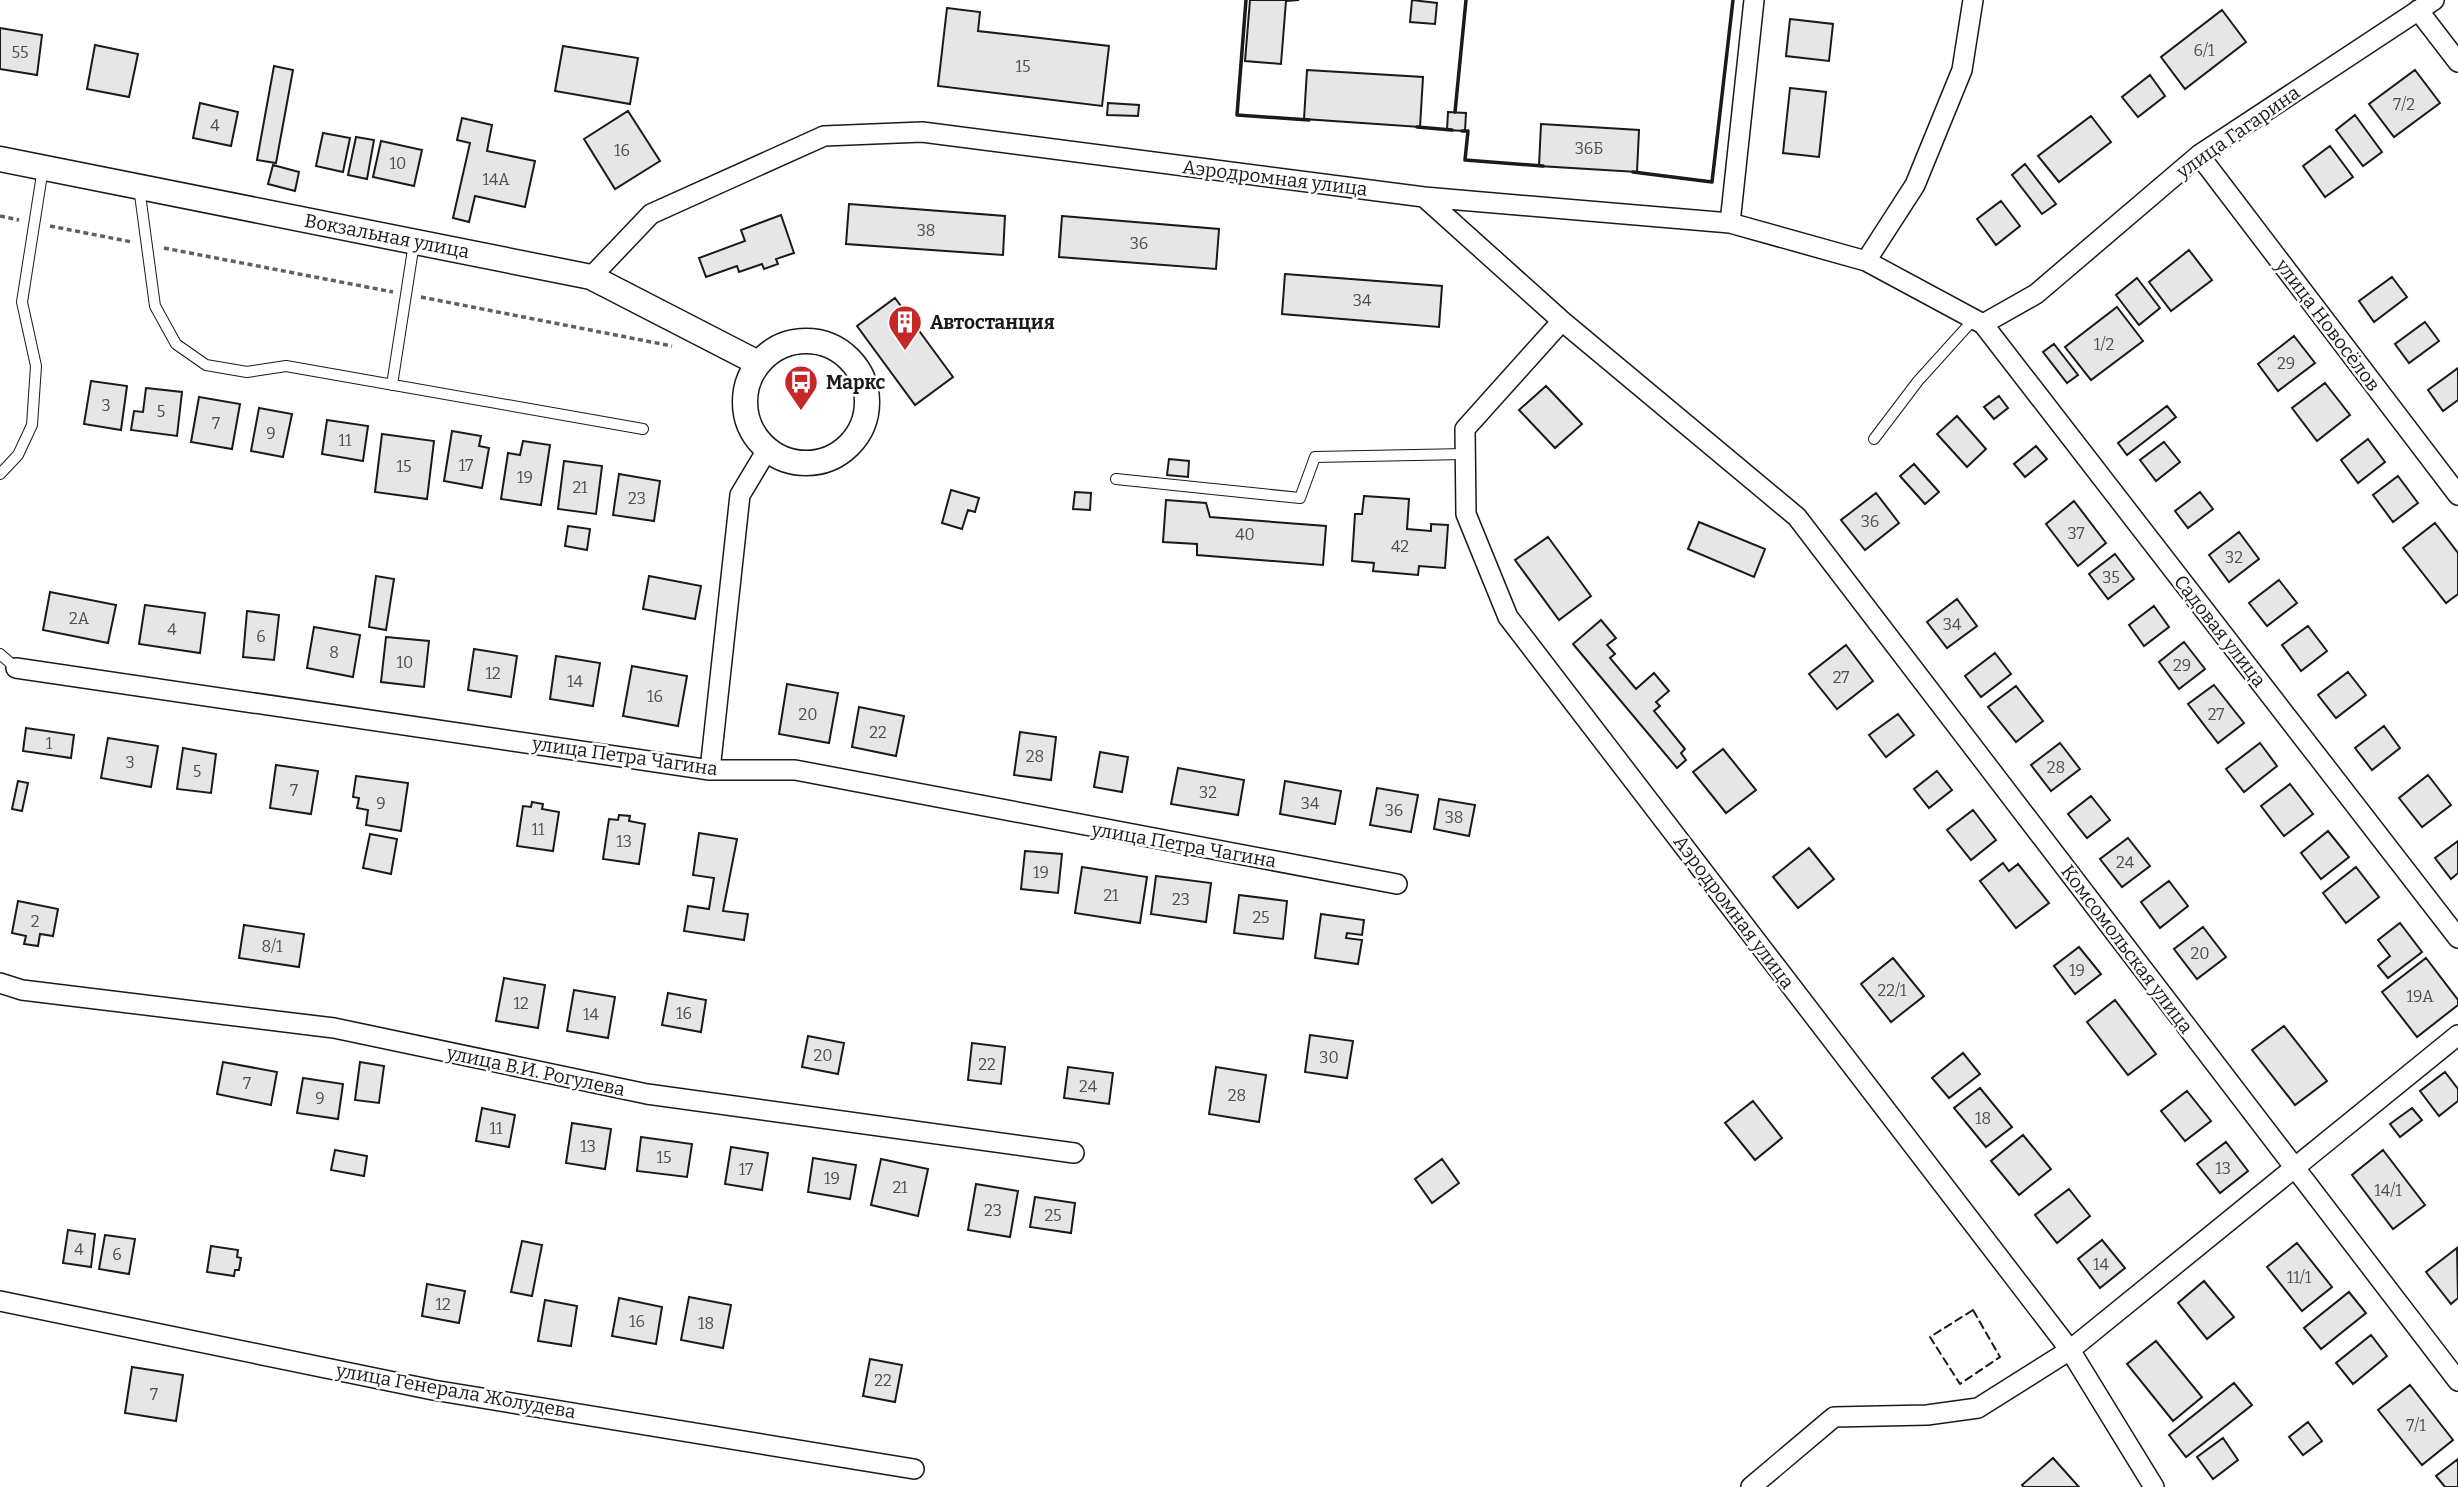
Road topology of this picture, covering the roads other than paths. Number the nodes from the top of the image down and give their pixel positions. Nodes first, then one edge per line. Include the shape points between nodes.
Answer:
1 (1754, 0) edge
2 (1973, 0) edge
3 (2426, 5) edge
4 (2458, 62) edge
5 (2199, 155) junction
6 (0, 159) edge
7 (43, 168) junction
8 (139, 187) junction
9 (1424, 197) junction
10 (1730, 223) junction
11 (414, 242) junction
12 (1866, 261) junction
13 (591, 277) junction
14 (1562, 321) junction
15 (1978, 321) junction
16 (758, 363) junction
17 (392, 385) junction
18 (643, 429) dead end
19 (1874, 439) dead end
20 (767, 450) junction
21 (1465, 454) junction
22 (0, 474) edge
23 (1116, 479) dead end
24 (2458, 495) edge
25 (0, 654) edge
26 (16, 668) joint
27 (710, 769) junction
28 (1397, 884) dead end
29 (2458, 938) edge
30 (0, 983) edge
31 (2458, 1035) edge
32 (1074, 1153) dead end
33 (2295, 1170) junction
34 (0, 1301) edge
35 (2070, 1350) junction
36 (2458, 1381) edge
37 (914, 1469) dead end
38 (1751, 1487) edge
39 (2154, 1487) edge

1 - 10 street
2 - 12 street via 1962,70 1916,185
3 - 4 street
3 - 5 street, улица Гагарина
5 - 15 street, улица Гагарина via 2036,294
5 - 24 street, улица Новосёлов
6 - 7 street, Вокзальная улица
7 - 8 street, Вокзальная улица
7 - 22 lane via 22,302 36,366 32,425 18,455
8 - 11 street, Вокзальная улица
8 - 17 lane via 155,306 176,344 206,365 247,372 286,366
9 - 10 street, Аэродромная улица
9 - 13 street, Аэродромная улица via 922,132 824,136 652,214
9 - 14 street, Комсомольская улица
10 - 12 street, Аэродромная улица
11 - 13 street, Вокзальная улица
11 - 17 lane
12 - 15 street, Аэродромная улица
13 - 16 street, Вокзальная улица
14 - 21 street, Аэродромная улица via 1465,429
14 - 33 street, Комсомольская улица via 1797,517
15 - 19 lane via 1919,381
15 - 29 street, Садовая улица
16 - 20 street via 747,384 745,408 751,431
16 - 20 street via 776,347 800,340 824,343 845,354 860,373 868,396 860,430 835,457 800,463
17 - 18 lane
20 - 27 street via 740,495
21 - 23 lane via 1315,457 1300,498
21 - 35 street, Аэродромная улица via 1466,514 1508,617
25 - 26 lane
26 - 27 street, улица Петра Чагина
27 - 28 street, улица Петра Чагина via 795,770
30 - 32 street, улица В.И. Рогулева via 22,990 334,1028 647,1094
31 - 33 street
33 - 35 street
33 - 36 street, Комсомольская улица
34 - 37 street, улица Генерала Жолудева via 433,1390
35 - 38 street via 1978,1408 1927,1415 1834,1417
35 - 39 street, Аэродромная улица

